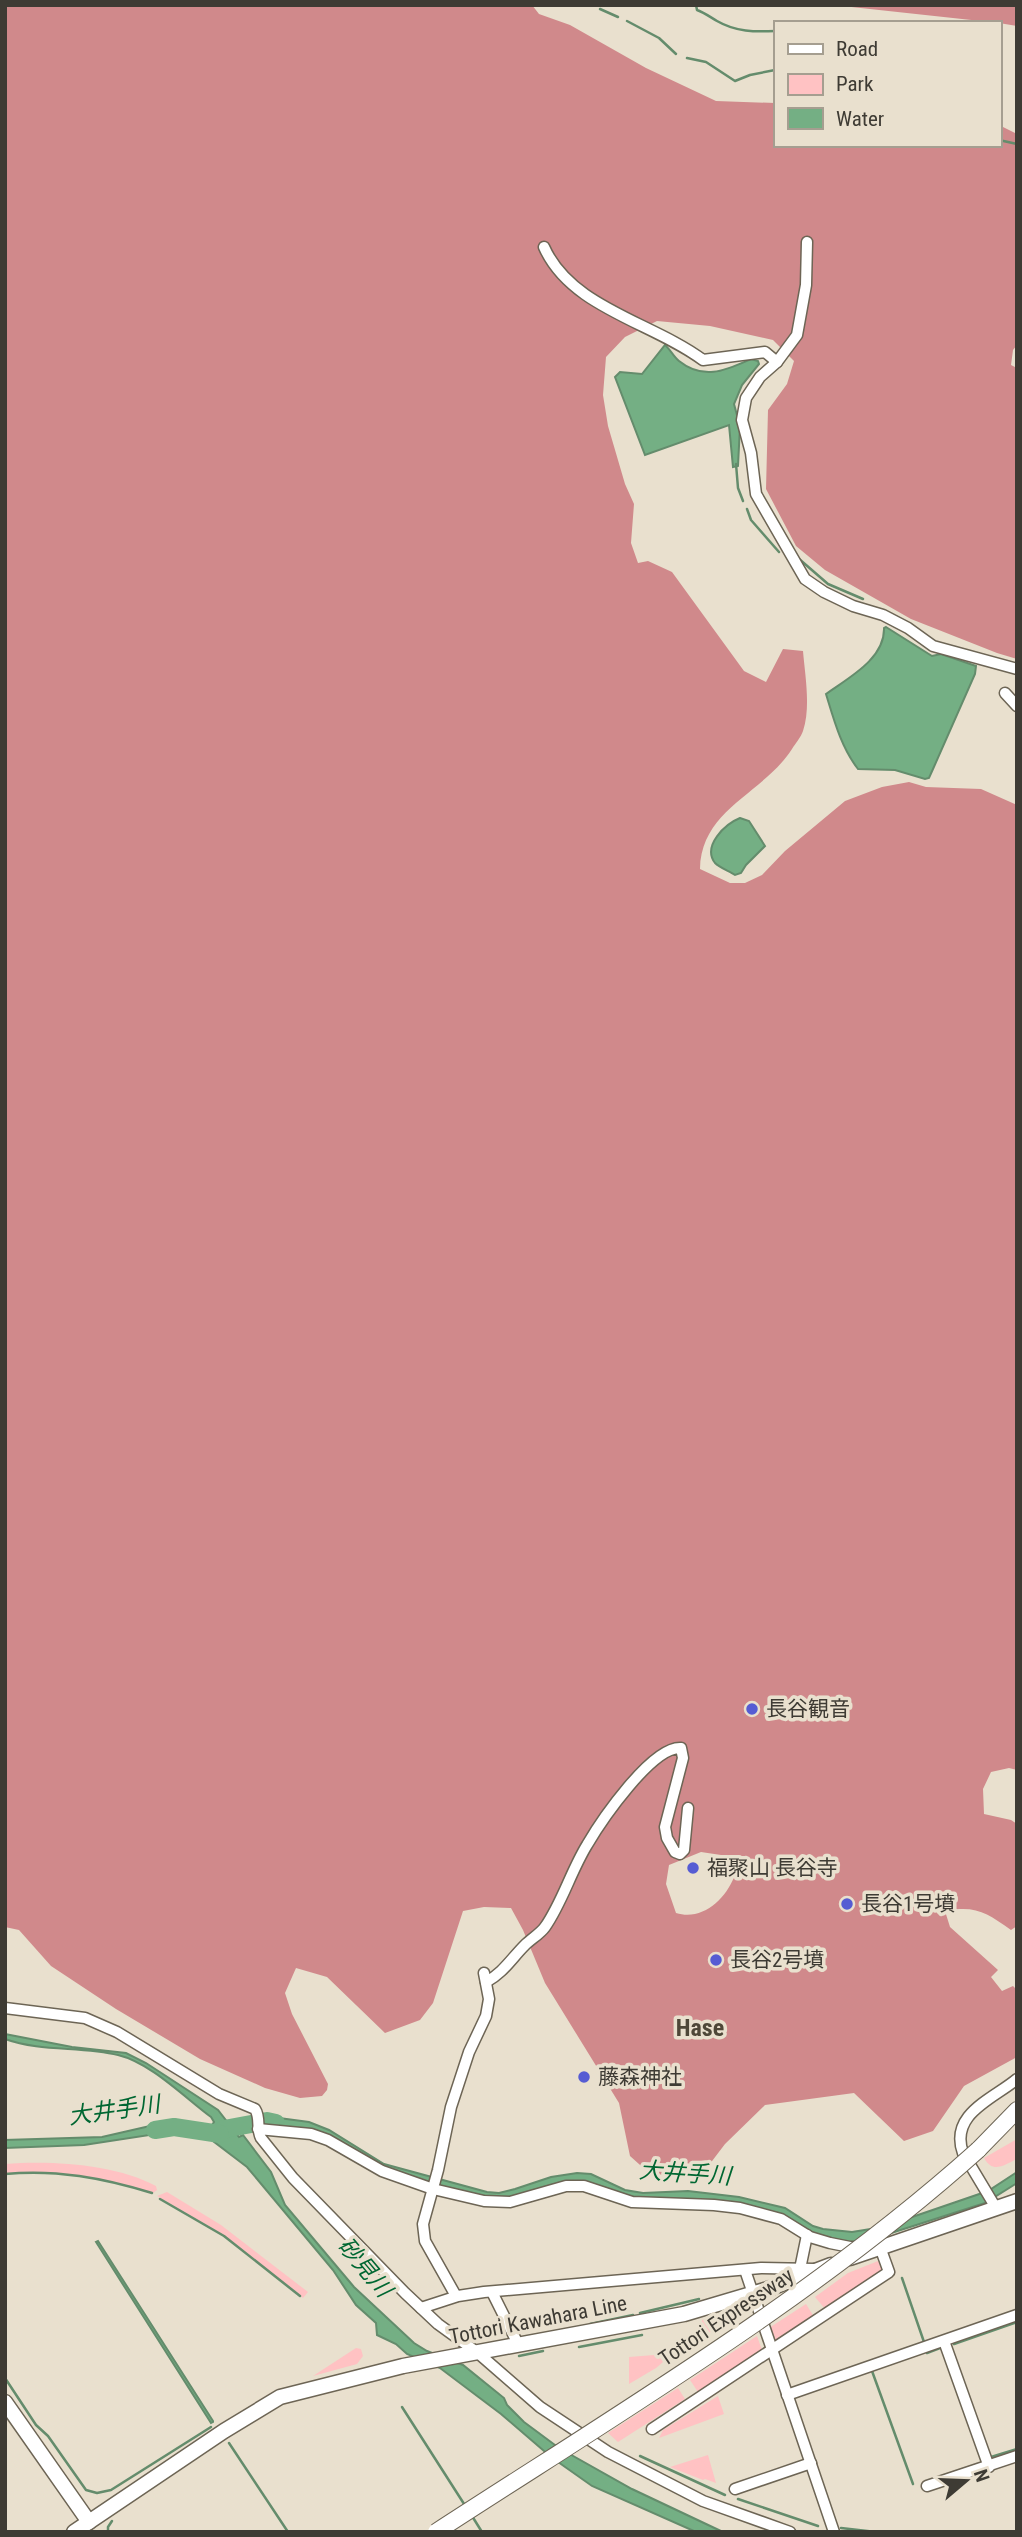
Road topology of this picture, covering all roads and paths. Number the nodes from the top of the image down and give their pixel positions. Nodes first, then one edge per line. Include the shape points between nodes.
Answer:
1 (807, 242) dead end
2 (544, 247) dead end
3 (777, 362) junction
4 (1017, 669) edge
5 (1005, 693) dead end
6 (1017, 706) edge
7 (688, 1808) dead end
8 (5, 2008) edge
9 (1017, 2079) edge
10 (1017, 2110) edge
11 (1017, 2119) edge
12 (258, 2127) junction
13 (980, 2152) junction
14 (434, 2184) junction
15 (1017, 2201) edge
16 (995, 2205) junction
17 (807, 2235) junction
18 (880, 2247) junction
19 (800, 2269) junction
20 (821, 2269) junction
21 (745, 2270) junction
22 (492, 2292) junction
23 (753, 2294) junction
24 (456, 2296) junction
25 (421, 2308) junction
26 (1017, 2315) edge
27 (944, 2341) junction
28 (519, 2346) junction
29 (772, 2350) junction
30 (478, 2353) junction
31 (787, 2396) junction
32 (5, 2402) edge
33 (652, 2429) dead end
34 (1017, 2456) edge
35 (811, 2463) junction
36 (989, 2467) junction
37 (927, 2486) dead end
38 (735, 2489) dead end
39 (92, 2527) edge
40 (74, 2532) edge
41 (436, 2532) edge
42 (448, 2532) edge
43 (790, 2532) edge
44 (834, 2532) edge

1 - 3 street via 806,285 797,335
2 - 3 street via 552,265 576,290 703,360 765,352
3 - 4 street via 746,398 742,421 757,494 805,579 852,606 908,628 933,646
5 - 6 street
7 - 14 street via 680,1854 667,1838 666,1827 683,1758 681,1748 676,1747 648,1765 612,1807 586,1846 544,1928 498,1975 485,1977 486,2016 451,2107
8 - 12 street via 85,2018 117,2032 219,2094 250,2106 258,2114
9 - 16 street via 981,2104 960,2130 963,2153
10 - 13 highway, Tottori Expressway
11 - 13 highway, Tottori Expressway
12 - 14 street via 318,2136 382,2171
12 - 25 street via 293,2178
13 - 41 highway, Tottori Expressway, bridge via 778,2309
13 - 42 highway, Tottori Expressway, bridge via 921,2210 782,2314
14 - 17 street via 484,2201 509,2201 566,2186 584,2186 632,2202 740,2208 781,2219
14 - 24 street via 424,2224 425,2241
15 - 16 main road, Tottori Kawahara Line
16 - 18 main road, Tottori Kawahara Line
17 - 18 street via 850,2247
17 - 19 street
18 - 20 main road, Tottori Kawahara Line
18 - 29 street via 889,2272
19 - 20 street
19 - 21 street
20 - 23 main road, Tottori Kawahara Line
21 - 22 street
21 - 23 street
22 - 24 street
22 - 28 street
23 - 28 main road, Tottori Kawahara Line via 684,2314
23 - 29 street
24 - 25 street
25 - 30 street
26 - 27 street
27 - 31 street
27 - 36 street
28 - 30 main road, Tottori Kawahara Line
29 - 31 street
29 - 33 street
30 - 39 main road, Tottori Kawahara Line via 280,2397 224,2431
30 - 43 street via 540,2407 608,2452 703,2501
31 - 35 street
32 - 39 main road
34 - 36 street
35 - 38 street
35 - 44 street
36 - 37 street
39 - 40 main road, Tottori Kawahara Line

